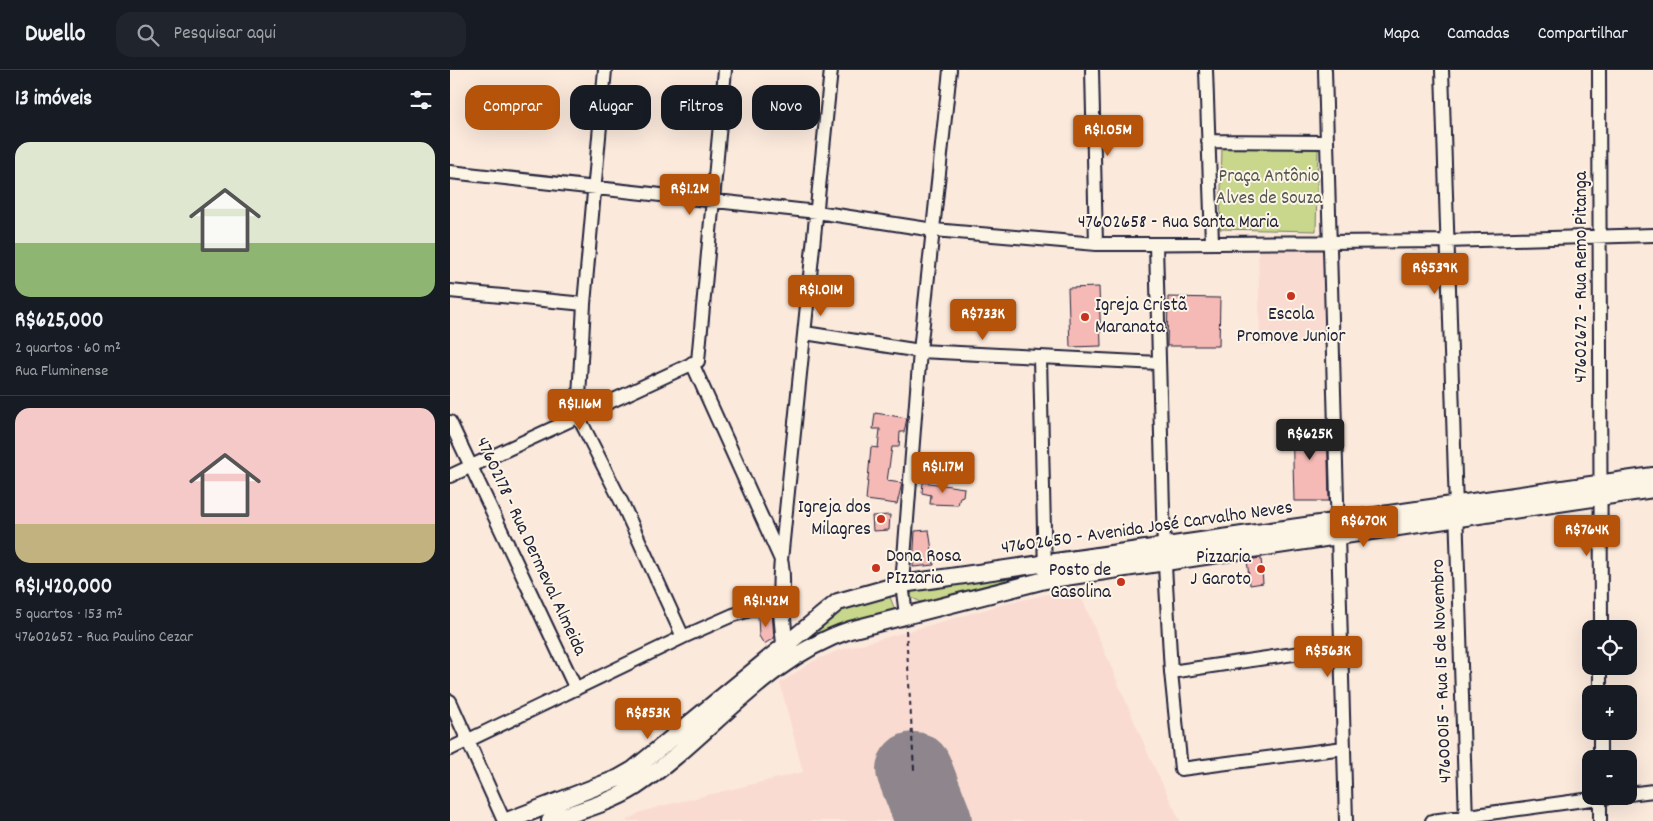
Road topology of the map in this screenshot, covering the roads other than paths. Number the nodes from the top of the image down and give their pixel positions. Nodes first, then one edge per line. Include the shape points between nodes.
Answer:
1 (605, 70) edge
2 (717, 70) edge
3 (725, 70) edge
4 (831, 70) edge
5 (950, 70) edge
6 (1092, 70) edge
7 (1206, 70) edge
8 (1325, 70) edge
9 (1442, 70) edge
10 (1599, 70) edge
11 (1208, 141) junction
12 (1327, 142) junction
13 (450, 172) edge
14 (595, 188) junction
15 (709, 201) junction
16 (817, 212) junction
17 (934, 230) junction
18 (1653, 235) edge
19 (1600, 236) junction
20 (1446, 241) junction
21 (1212, 242) junction
22 (1330, 242) junction
23 (1096, 244) junction
24 (1156, 244) junction
25 (450, 291) edge
26 (584, 304) junction
27 (805, 333) junction
28 (920, 351) junction
29 (1040, 358) junction
30 (1159, 363) junction
31 (692, 364) junction
32 (578, 416) junction
33 (450, 422) edge
34 (471, 466) junction
35 (450, 476) edge
36 (1653, 476) edge
37 (1653, 489) edge
38 (1601, 491) junction
39 (1456, 513) junction
40 (1338, 529) junction
41 (1164, 555) junction
42 (781, 560) junction
43 (1045, 572) junction
44 (780, 573) junction
45 (902, 584) junction
46 (778, 602) junction
47 (906, 615) junction
48 (1601, 620) edge
49 (683, 636) junction
50 (1341, 647) junction
51 (785, 650) junction
52 (1171, 672) junction
53 (576, 689) junction
54 (450, 701) edge
55 (469, 740) junction
56 (1344, 748) junction
57 (450, 749) edge
58 (1653, 791) edge
59 (1637, 793) edge
60 (600, 795) junction
61 (1582, 800) edge
62 (1603, 805) edge
63 (1466, 818) edge
64 (505, 821) edge
65 (550, 821) edge
66 (1346, 821) edge
67 (1432, 821) edge
68 (1600, 821) edge

1 - 14 street
2 - 15 street
3 - 15 street
4 - 16 street
5 - 17 street
6 - 23 street
7 - 11 street
8 - 12 street
9 - 20 street, 47600015 - Rua 15 de Novembro
10 - 19 street, 47602672 - Rua Remo Pitanga
11 - 12 street
11 - 21 street
12 - 22 street
13 - 14 street, 47602658 - Rua Santa Maria
14 - 15 street, 47602658 - Rua Santa Maria
14 - 26 street
15 - 16 street, 47602658 - Rua Santa Maria
15 - 31 street
16 - 17 street, 47602658 - Rua Santa Maria
16 - 27 street
17 - 23 street, 47602658 - Rua Santa Maria
17 - 28 street
18 - 19 street, 47602658 - Rua Santa Maria
19 - 20 street, 47602658 - Rua Santa Maria
19 - 38 street, 47602672 - Rua Remo Pitanga
20 - 22 street, 47602658 - Rua Santa Maria
20 - 39 street, 47600015 - Rua 15 de Novembro
21 - 22 street, 47602658 - Rua Santa Maria
21 - 24 street, 47602658 - Rua Santa Maria
22 - 40 street
23 - 24 street, 47602658 - Rua Santa Maria
24 - 30 street
25 - 26 street
26 - 32 street
27 - 28 street
27 - 42 street
28 - 29 street
28 - 45 street
29 - 30 street
29 - 43 street
30 - 41 street
31 - 32 street
31 - 42 street
31 - 44 street
32 - 34 street
32 - 49 street
33 - 34 street, 47602178 - Rua Dermeval Almeida
34 - 35 street
34 - 53 street, 47602178 - Rua Dermeval Almeida
36 - 38 street, 47602650 - Avenida José Carvalho Neves
37 - 38 street
38 - 39 street, 47602650 - Avenida José Carvalho Neves
38 - 48 street, 47602672 - Rua Remo Pitanga
39 - 40 street, 47602650 - Avenida José Carvalho Neves
39 - 63 street, 47600015 - Rua 15 de Novembro
40 - 41 street, 47602650 - Avenida José Carvalho Neves
40 - 50 street
41 - 43 street, 47602650 - Avenida José Carvalho Neves
41 - 43 street via 1071,576
41 - 52 street
42 - 44 street
42 - 51 street via 785,575
43 - 45 street, 47602650 - Avenida José Carvalho Neves
43 - 47 street
44 - 46 street
45 - 47 street
45 - 51 street, 47602650 - Avenida José Carvalho Neves via 838,602
46 - 49 street via 733,615
46 - 51 street
47 - 51 street
49 - 53 street
50 - 52 street
50 - 56 street
51 - 60 street
52 - 56 street via 1181,769
53 - 55 street
54 - 55 street
55 - 57 street
55 - 64 street
56 - 66 street
58 - 59 street
60 - 64 street
60 - 65 street
61 - 63 street
62 - 68 street
63 - 67 street

